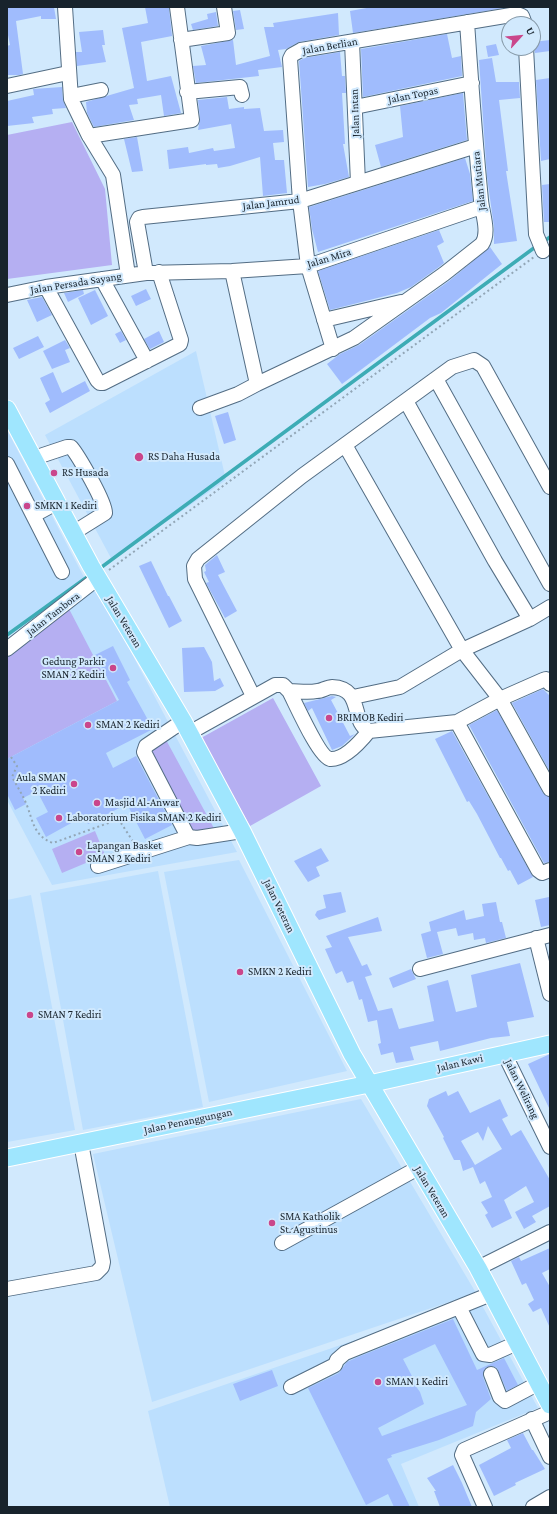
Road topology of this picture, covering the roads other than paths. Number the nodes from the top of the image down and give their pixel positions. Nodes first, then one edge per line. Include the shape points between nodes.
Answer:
1 (65, 7) edge
2 (178, 7) edge
3 (224, 7) edge
4 (505, 16) edge
5 (522, 16) edge
6 (501, 17) edge
7 (467, 22) junction
8 (181, 40) junction
9 (352, 42) junction
10 (526, 56) edge
11 (68, 73) junction
12 (472, 83) junction
13 (7, 86) edge
14 (101, 90) dead end
15 (188, 92) junction
16 (242, 95) dead end
17 (71, 96) junction
18 (355, 107) junction
19 (89, 136) junction
20 (476, 146) junction
21 (358, 183) junction
22 (300, 201) junction
23 (481, 207) junction
24 (541, 246) road end
25 (308, 266) junction
26 (232, 271) junction
27 (152, 272) junction
28 (128, 275) junction
29 (102, 280) junction
30 (46, 286) junction
31 (7, 294) edge
32 (406, 301) junction
33 (324, 320) junction
34 (333, 349) junction
35 (147, 361) junction
36 (436, 379) junction
37 (258, 384) junction
38 (406, 401) junction
39 (200, 408) dead end
40 (7, 409) edge
41 (345, 445) junction
42 (34, 458) junction
43 (7, 464) edge
44 (550, 487) edge
45 (58, 502) junction
46 (34, 515) junction
47 (73, 532) junction
48 (62, 572) dead end
49 (96, 573) junction
50 (550, 584) edge
51 (550, 607) edge
52 (530, 619) junction
53 (7, 648) edge
54 (462, 650) junction
55 (550, 684) edge
56 (289, 691) junction
57 (253, 696) junction
58 (353, 698) junction
59 (500, 699) junction
60 (457, 722) junction
61 (186, 727) junction
62 (369, 731) junction
63 (550, 789) edge
64 (242, 831) junction
65 (189, 837) junction
66 (98, 866) dead end
67 (550, 870) edge
68 (550, 935) edge
69 (536, 938) junction
70 (420, 969) dead end
71 (550, 994) edge
72 (550, 1044) edge
73 (504, 1053) junction
74 (369, 1084) junction
75 (81, 1143) junction
76 (550, 1147) edge
77 (7, 1158) edge
78 (418, 1168) junction
79 (550, 1232) edge
80 (282, 1243) dead end
81 (478, 1268) junction
82 (7, 1290) edge
83 (491, 1294) junction
84 (459, 1307) junction
85 (517, 1343) junction
86 (491, 1374) dead end
87 (539, 1383) junction
88 (291, 1387) dead end
89 (544, 1413) edge
90 (550, 1457) edge
91 (550, 1498) edge
92 (485, 1507) edge
93 (533, 1507) edge

1 - 11 street
2 - 8 street
3 - 8 street via 228,33
4 - 5 street, Jalan Berlian
6 - 7 street, Jalan Berlian
7 - 9 street, Jalan Berlian
7 - 12 street, Jalan Mutiara
8 - 15 street
9 - 18 street, Jalan Intan
9 - 22 street, Jalan Berlian via 301,50 290,59
10 - 24 street via 534,209
11 - 13 street
11 - 17 street
12 - 18 street, Jalan Topas
12 - 20 street, Jalan Mutiara
14 - 17 street
15 - 16 street via 240,87
15 - 19 street via 192,120
17 - 19 street
18 - 21 street, Jalan Intan
19 - 28 street via 113,175
20 - 21 street, Jalan Jamrud
20 - 23 street, Jalan Mutiara
21 - 22 street, Jalan Jamrud
22 - 25 street
22 - 27 street, Jalan Jamrud via 139,218 137,222
23 - 25 street, Jalan Mira
23 - 32 street, Jalan Mutiara via 486,232 482,244
25 - 26 street, Jalan Mira
25 - 33 street
26 - 27 street, Jalan Mira
26 - 37 street
27 - 28 street, Jalan Persada Sayang
27 - 35 street via 181,340 178,346
28 - 29 street, Jalan Persada Sayang
29 - 30 street, Jalan Persada Sayang
29 - 35 street
30 - 31 street, Jalan Persada Sayang
30 - 35 street via 100,383
32 - 33 street, Jalan Mutiara
32 - 34 street, Jalan Mutiara via 354,338
33 - 34 street
34 - 37 street, Jalan Mutiara
36 - 38 street
36 - 44 street via 452,367 468,360 478,361
36 - 50 street
37 - 39 street, Jalan Mutiara
38 - 41 street
38 - 52 street
40 - 42 main road, Jalan Veteran
41 - 54 street
41 - 57 street via 198,559 194,566 194,579
42 - 45 main road, Jalan Veteran
42 - 47 street via 71,447 97,492 105,508 105,514
43 - 46 street
45 - 46 street
45 - 47 main road, Jalan Veteran
46 - 48 street
47 - 49 main road, Jalan Veteran
49 - 53 street, Jalan Tambora
49 - 61 main road, Jalan Veteran
51 - 52 street
52 - 54 street
54 - 58 street via 400,687
54 - 59 street
55 - 59 street via 543,680
56 - 57 street via 283,685 276,685
56 - 58 street via 316,692 332,687 344,691
56 - 62 street via 316,742 329,759 348,752 360,743
57 - 61 street
58 - 62 street via 362,726
59 - 60 street
59 - 63 street
60 - 62 street
60 - 67 street via 538,870 542,873
61 - 64 main road, Jalan Veteran
61 - 65 street via 146,746 144,752
64 - 65 street
64 - 74 main road, Jalan Veteran
65 - 66 street
68 - 69 street
69 - 70 street
69 - 71 street
72 - 73 main road, Jalan Kawi
73 - 74 main road, Jalan Kawi
73 - 76 street, Jalan Welirang
74 - 75 main road, Jalan Penanggungan
74 - 78 main road, Jalan Veteran
75 - 77 main road, Jalan Penanggungan
75 - 82 street via 102,1267 96,1273
78 - 80 street
78 - 81 main road, Jalan Veteran
79 - 81 street
81 - 83 main road, Jalan Veteran
83 - 84 street
83 - 85 main road, Jalan Veteran
84 - 85 street via 483,1354 490,1355
84 - 88 street via 345,1353 335,1365
85 - 87 main road, Jalan Veteran
86 - 87 street via 500,1397 505,1401
87 - 89 main road, Jalan Veteran
89 - 90 street
89 - 92 street via 462,1452
91 - 93 street

